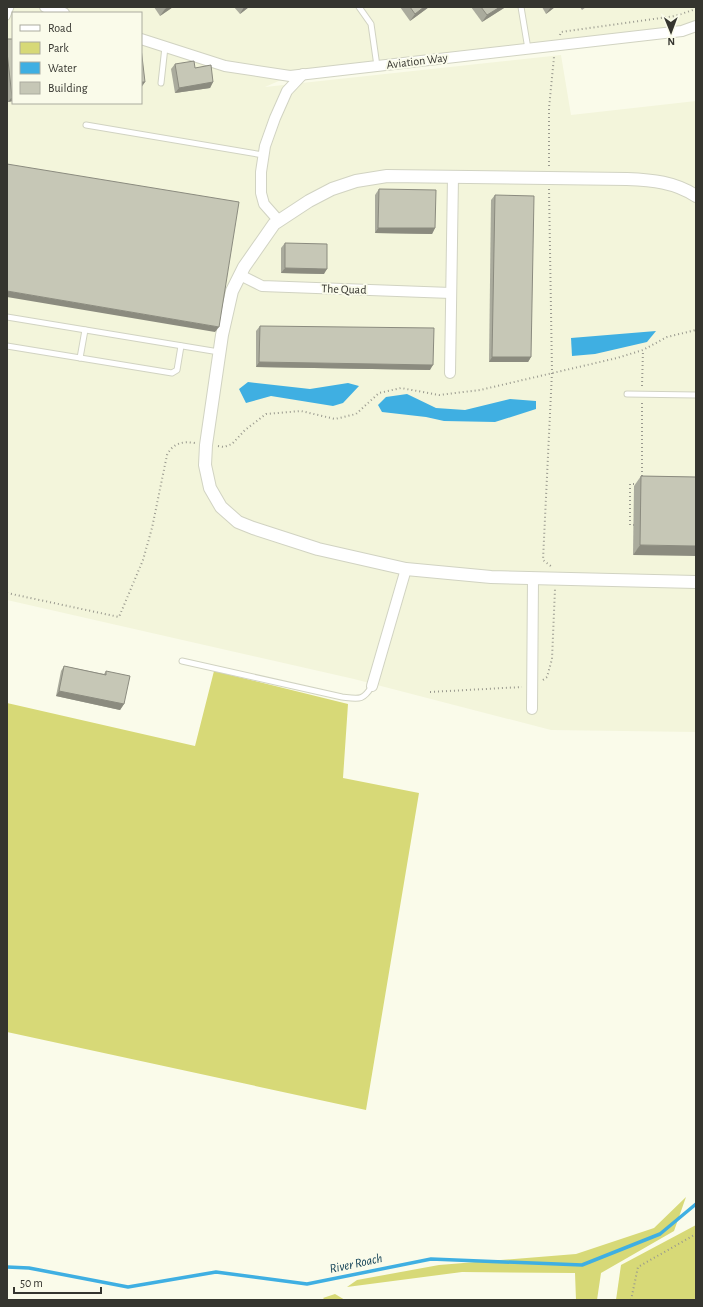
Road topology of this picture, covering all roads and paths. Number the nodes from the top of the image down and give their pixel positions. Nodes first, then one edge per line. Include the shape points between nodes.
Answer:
1 (11, 7) edge
2 (45, 7) edge
3 (359, 7) edge
4 (521, 7) edge
5 (696, 9) edge
6 (61, 12) edge
7 (7, 17) edge
8 (696, 26) edge
9 (142, 39) edge
10 (556, 45) junction
11 (165, 47) junction
12 (528, 48) junction
13 (377, 66) junction
14 (303, 74) junction
15 (162, 83) dead end
16 (86, 125) dead end
17 (264, 155) junction
18 (453, 176) junction
19 (549, 177) junction
20 (696, 196) edge
21 (279, 221) junction
22 (240, 275) junction
23 (451, 293) junction
24 (7, 317) edge
25 (85, 330) junction
26 (696, 330) edge
27 (7, 346) edge
28 (181, 346) junction
29 (643, 350) junction
30 (219, 352) junction
31 (80, 358) junction
32 (552, 372) junction
33 (450, 373) dead end
34 (627, 394) dead end
35 (642, 394) junction
36 (696, 395) edge
37 (206, 444) junction
38 (634, 525) dead end
39 (406, 569) junction
40 (533, 578) junction
41 (696, 582) edge
42 (7, 593) edge
43 (182, 661) dead end
44 (372, 686) joint
45 (532, 709) dead end
46 (696, 1234) edge
47 (631, 1300) edge

1 - 7 lane
2 - 6 street
3 - 13 lane via 371,24
4 - 12 lane
5 - 10 path via 676,16 561,32
8 - 10 street, Aviation Way via 682,31
9 - 11 street, Aviation Way
10 - 12 street, Aviation Way
10 - 19 path via 549,108
11 - 14 street, Aviation Way via 225,66 290,76
11 - 15 lane
12 - 13 street, Aviation Way
13 - 14 street, Aviation Way
14 - 17 street via 287,91 275,118
16 - 17 lane
17 - 21 street via 260,172 260,193 264,204
18 - 19 street
18 - 21 street via 387,176 356,181 332,189
18 - 23 street
19 - 20 street via 658,181 682,187
19 - 32 path
21 - 22 street via 260,243
22 - 23 street, The Quad via 262,286
22 - 30 street via 232,291
23 - 33 street
24 - 25 lane
25 - 28 lane
25 - 31 lane
26 - 29 path via 667,337
27 - 31 lane
28 - 30 lane
28 - 31 lane via 177,370 172,373
29 - 32 path
29 - 35 path
30 - 37 street
32 - 37 path via 480,390 439,395 401,388 379,393 356,414 335,419 301,411 266,414 244,430 232,444 224,448
34 - 35 lane
35 - 36 lane
35 - 38 path via 642,484 630,484 630,525
37 - 39 street via 205,465 210,488 221,507 238,522 318,549
37 - 42 path via 181,442 170,450 143,560 119,617
39 - 40 street via 491,578
39 - 44 street
40 - 41 street
40 - 45 street
43 - 44 lane via 342,697 358,699 366,696
46 - 47 path via 638,1267

